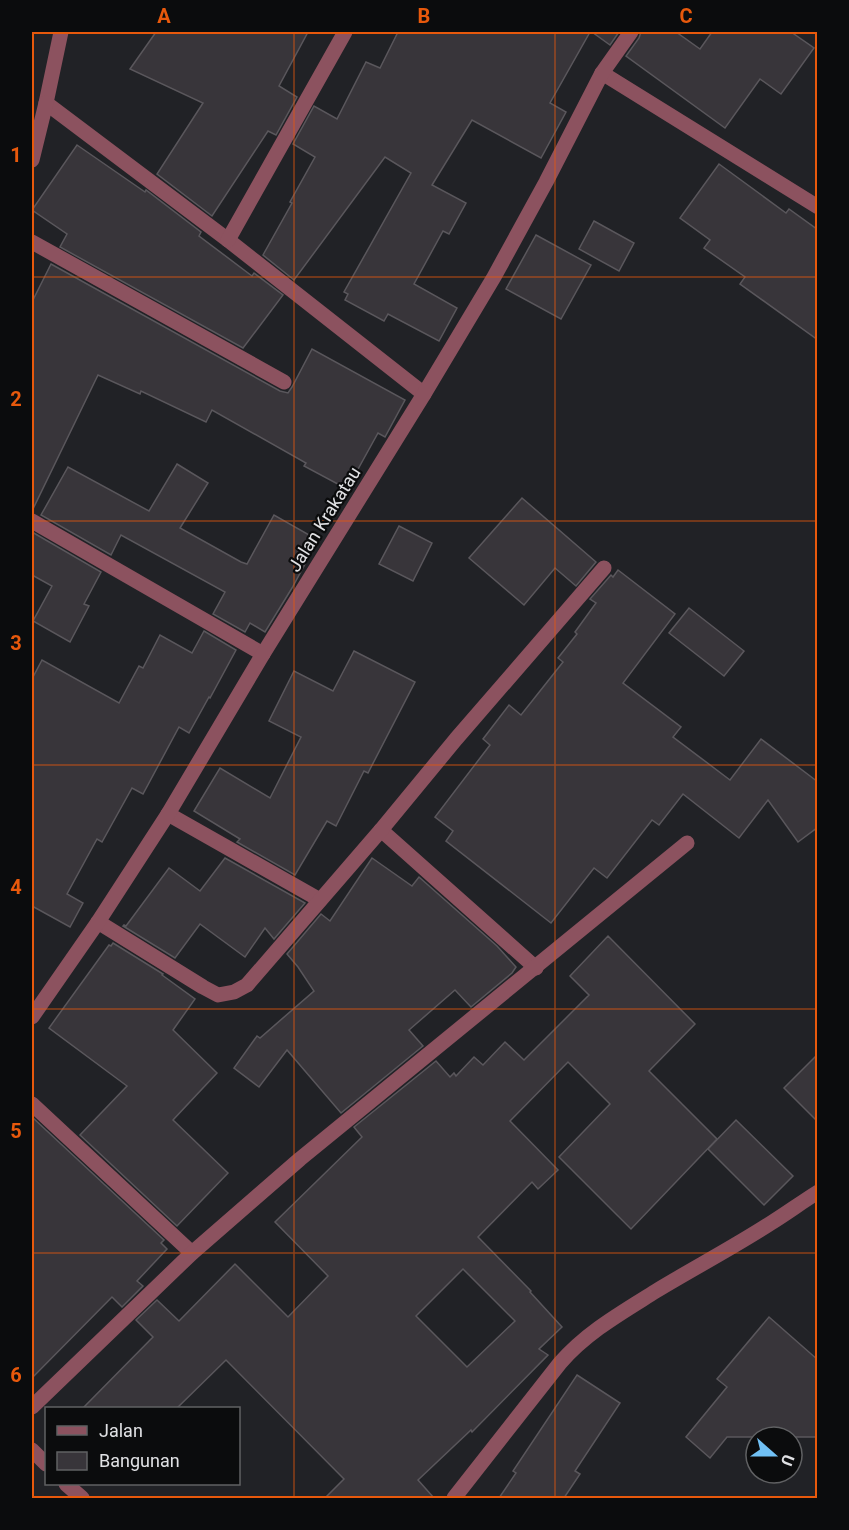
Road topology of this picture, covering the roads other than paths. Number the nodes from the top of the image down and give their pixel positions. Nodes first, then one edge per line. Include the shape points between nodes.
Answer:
1 (61, 32) edge
2 (345, 32) edge
3 (631, 32) edge
4 (602, 73) junction
5 (46, 103) junction
6 (32, 160) edge
7 (818, 207) edge
8 (228, 240) junction
9 (32, 242) edge
10 (284, 382) dead end
11 (424, 394) junction
12 (32, 521) edge
13 (604, 568) dead end
14 (263, 654) junction
15 (168, 814) junction
16 (381, 830) junction
17 (687, 843) dead end
18 (320, 900) junction
19 (98, 922) junction
20 (536, 968) junction
21 (32, 1017) edge
22 (32, 1104) edge
23 (818, 1192) edge
24 (192, 1253) junction
25 (32, 1407) edge
26 (32, 1450) edge
27 (45, 1463) edge
28 (67, 1485) edge
29 (82, 1498) edge
30 (454, 1498) edge

1 - 5 street
2 - 8 street
3 - 4 street, Jalan Krakatau
4 - 7 street
4 - 11 street, Jalan Krakatau via 499,267
5 - 6 street
5 - 8 street
8 - 11 street
9 - 10 street
11 - 14 street, Jalan Krakatau
12 - 14 street
13 - 16 street
14 - 15 street, Jalan Krakatau
15 - 18 street
15 - 19 street, Jalan Krakatau
16 - 18 street
16 - 20 street
17 - 20 street
18 - 19 street via 247,985 218,995
19 - 21 street, Jalan Krakatau
20 - 24 street via 300,1159
22 - 24 street
23 - 30 street via 610,1319 574,1347
24 - 25 street
26 - 27 street
28 - 29 street

